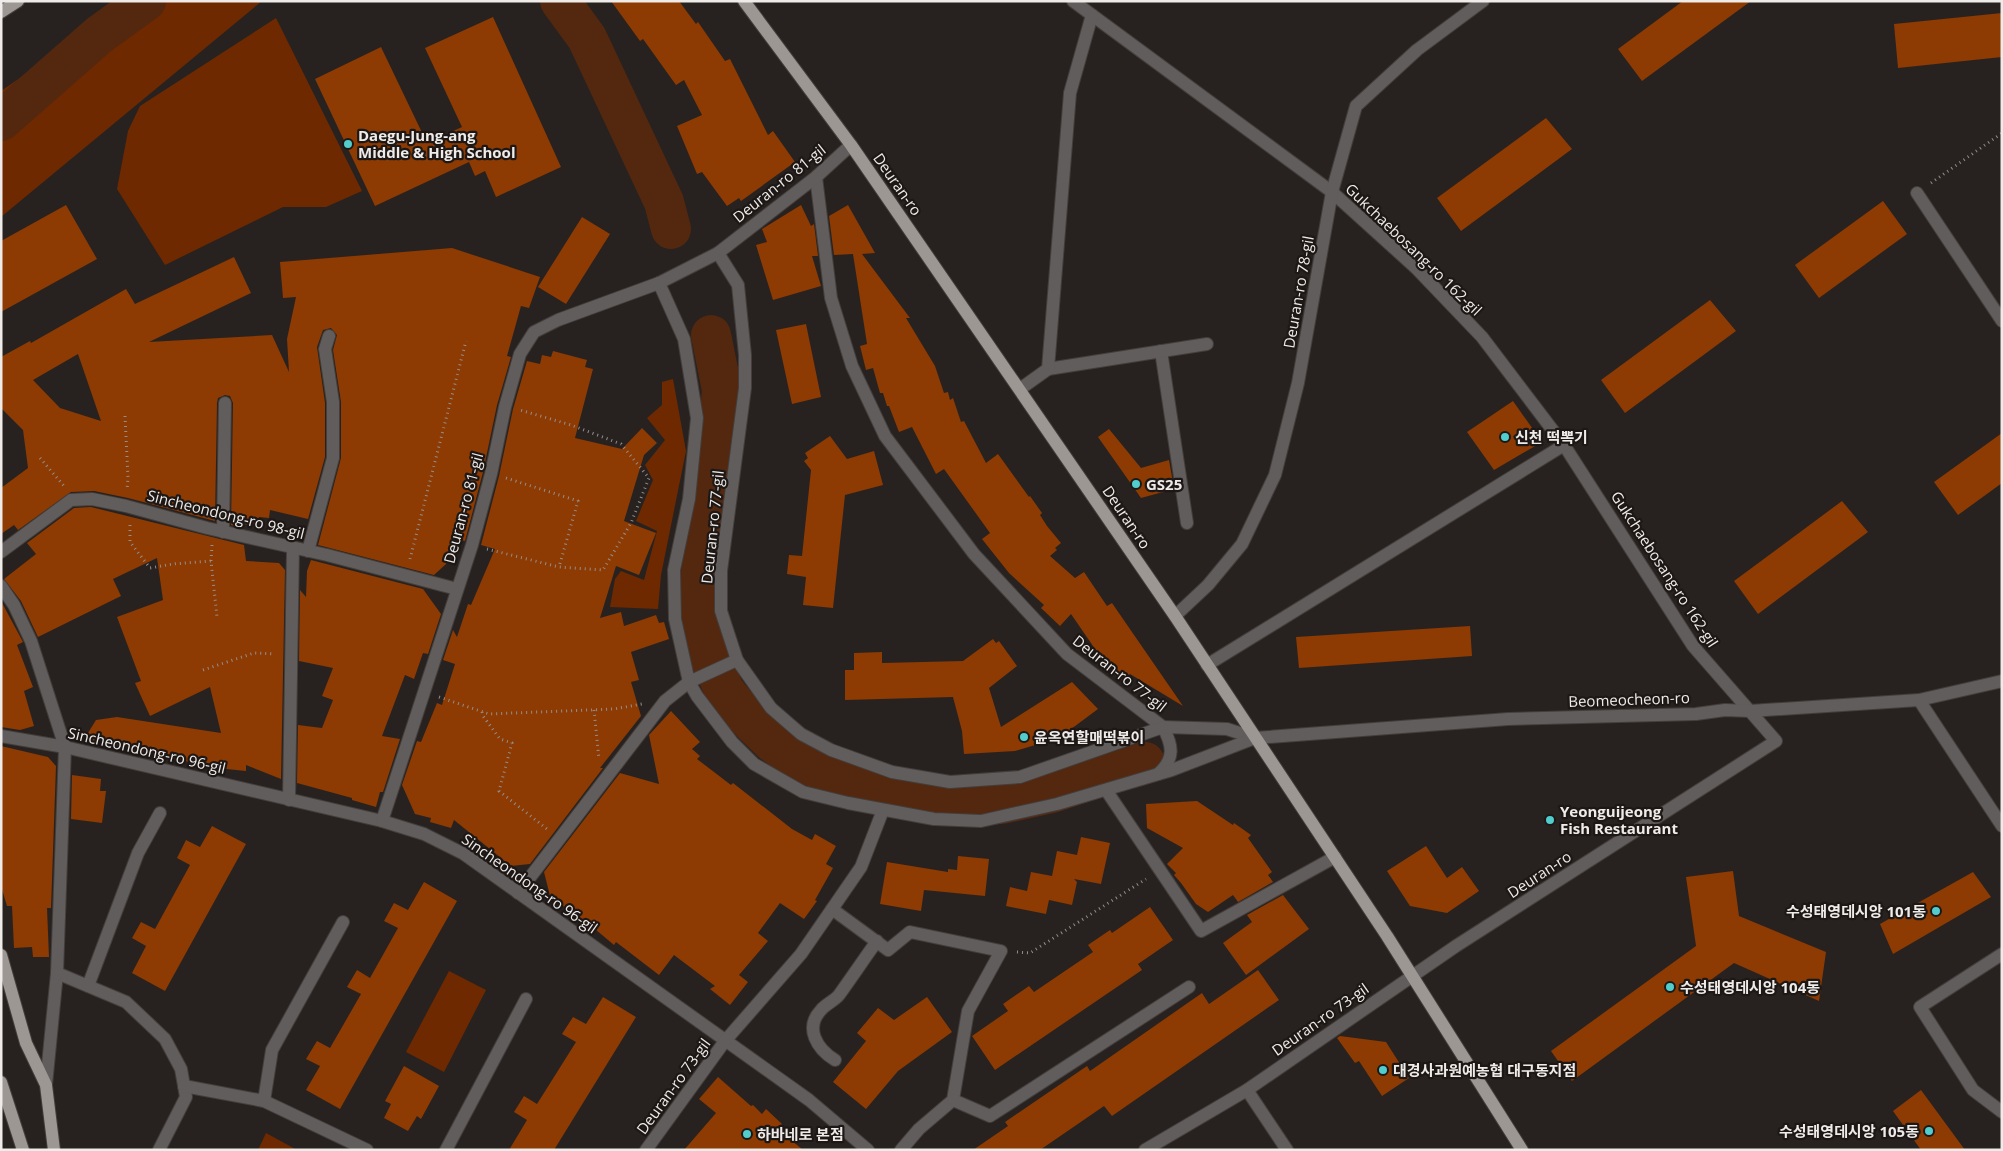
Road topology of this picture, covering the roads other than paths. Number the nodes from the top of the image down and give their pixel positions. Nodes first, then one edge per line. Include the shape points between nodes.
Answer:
1 (18, 1) edge
2 (744, 1) edge
3 (1073, 1) edge
4 (1483, 1) edge
5 (1, 12) edge
6 (1092, 15) junction
7 (851, 145) junction
8 (816, 177) junction
9 (1332, 192) junction
10 (1917, 193) road end
11 (722, 250) junction
12 (659, 283) junction
13 (2002, 321) edge
14 (329, 336) dead end
15 (1207, 344) dead end
16 (1162, 351) junction
17 (1048, 369) junction
18 (1020, 388) junction
19 (225, 402) dead end
20 (1564, 445) junction
21 (1187, 523) dead end
22 (218, 531) junction
23 (293, 548) junction
24 (308, 551) junction
25 (1, 552) edge
26 (1, 586) edge
27 (457, 589) junction
28 (1175, 616) junction
29 (736, 661) junction
30 (1206, 665) junction
31 (2002, 681) edge
32 (689, 682) junction
33 (1919, 700) junction
34 (1750, 711) junction
35 (1163, 727) junction
36 (1, 736) edge
37 (1255, 738) junction
38 (65, 747) junction
39 (1156, 775) junction
40 (1106, 790) junction
41 (289, 800) junction
42 (883, 810) junction
43 (160, 813) dead end
44 (382, 821) junction
45 (2002, 826) edge
46 (1335, 857) junction
47 (518, 893) junction
48 (832, 909) junction
49 (343, 922) dead end
50 (877, 941) junction
51 (2002, 954) edge
52 (1, 955) edge
53 (57, 973) junction
54 (1412, 975) junction
55 (88, 986) junction
56 (1190, 986) dead end
57 (526, 999) dead end
58 (726, 1041) junction
59 (835, 1060) dead end
60 (1, 1082) edge
61 (46, 1085) junction
62 (184, 1086) junction
63 (1247, 1090) junction
64 (952, 1100) junction
65 (264, 1101) junction
66 (2002, 1112) edge
67 (22, 1150) edge
68 (54, 1150) edge
69 (159, 1150) edge
70 (367, 1150) edge
71 (446, 1150) edge
72 (646, 1150) edge
73 (868, 1150) edge
74 (902, 1150) edge
75 (1145, 1150) edge
76 (1287, 1150) edge
77 (1522, 1150) edge

1 - 5 main road
2 - 7 main road, Deuran-ro
3 - 6 street, Gukchaebosang-ro 162-gil
4 - 9 street, Deuran-ro 78-gil via 1417,50 1356,106
6 - 9 street, Gukchaebosang-ro 162-gil
6 - 17 street via 1070,93
7 - 8 street, Deuran-ro 81-gil
7 - 18 main road, Deuran-ro
8 - 11 street, Deuran-ro 81-gil
8 - 35 street, Deuran-ro 77-gil via 831,298 852,366 885,436 974,554 1067,654
9 - 20 street, Gukchaebosang-ro 162-gil via 1416,268 1482,337
9 - 28 street, Deuran-ro 78-gil via 1298,383 1275,475 1242,544 1208,585
10 - 13 street
11 - 12 street, Deuran-ro 81-gil
11 - 29 street, Deuran-ro 77-gil via 738,285 745,355 746,388 721,571 721,611
12 - 27 street, Deuran-ro 81-gil via 534,332 520,354 472,545
12 - 32 street via 684,339 697,418 689,499 674,570 675,619
14 - 24 street via 325,349 332,402 332,458
15 - 16 street
16 - 17 street
16 - 21 street
17 - 18 street
18 - 28 main road, Deuran-ro
19 - 22 street
20 - 30 street
20 - 34 street, Gukchaebosang-ro 162-gil via 1693,646
22 - 23 street, Sincheondong-ro 98-gil
22 - 25 street, Sincheondong-ro 98-gil via 128,506 92,499 71,500
23 - 24 street, Sincheondong-ro 98-gil
23 - 41 street
24 - 27 street, Sincheondong-ro 98-gil
26 - 38 street via 31,641
27 - 44 street, Deuran-ro 81-gil
28 - 30 main road, Deuran-ro
29 - 32 street
29 - 35 street, Deuran-ro 77-gil via 772,708 801,734 831,750 892,772 950,782 1020,776
30 - 37 main road, Deuran-ro
31 - 33 street, Beomeocheon-ro
32 - 42 street via 732,742 754,764 803,792
32 - 47 street via 665,701
33 - 34 street, Beomeocheon-ro
33 - 45 street
34 - 37 street, Beomeocheon-ro via 1508,719
34 - 54 street, Deuran-ro via 1776,742
35 - 37 street, Deuran-ro 77-gil via 1227,729
35 - 39 street via 1171,752 1168,765
36 - 38 street, Sincheondong-ro 96-gil
37 - 39 street
37 - 46 main road, Deuran-ro
38 - 41 street, Sincheondong-ro 96-gil
38 - 53 street
39 - 40 street
40 - 42 street via 982,821 934,819
40 - 46 street via 1201,931
41 - 44 street, Sincheondong-ro 96-gil
42 - 48 street, Deuran-ro 73-gil via 861,867
43 - 55 street via 138,853
44 - 47 street, Sincheondong-ro 96-gil via 424,834 464,854
46 - 54 main road, Deuran-ro
47 - 58 street, Sincheondong-ro 96-gil
48 - 50 street
48 - 58 street, Deuran-ro 73-gil via 801,954
49 - 65 street via 272,1050
50 - 59 street via 837,997 815,1018 814,1040 827,1056
50 - 64 street via 888,950 910,932 1001,951 968,1011
51 - 66 street via 1920,1007 1973,1090
52 - 61 main road via 26,1043
53 - 55 street
53 - 61 street
54 - 63 street, Deuran-ro 73-gil
54 - 77 main road, Deuran-ro
55 - 62 street via 126,1002 165,1039 181,1069
56 - 64 street via 990,1116
57 - 71 street
58 - 72 street, Deuran-ro 73-gil
58 - 73 street, Sincheondong-ro 96-gil via 810,1100
60 - 67 main road
61 - 68 main road
62 - 65 street
62 - 69 street via 186,1097
63 - 75 street, Deuran-ro 73-gil
63 - 76 street
64 - 74 street via 919,1129
65 - 70 street

